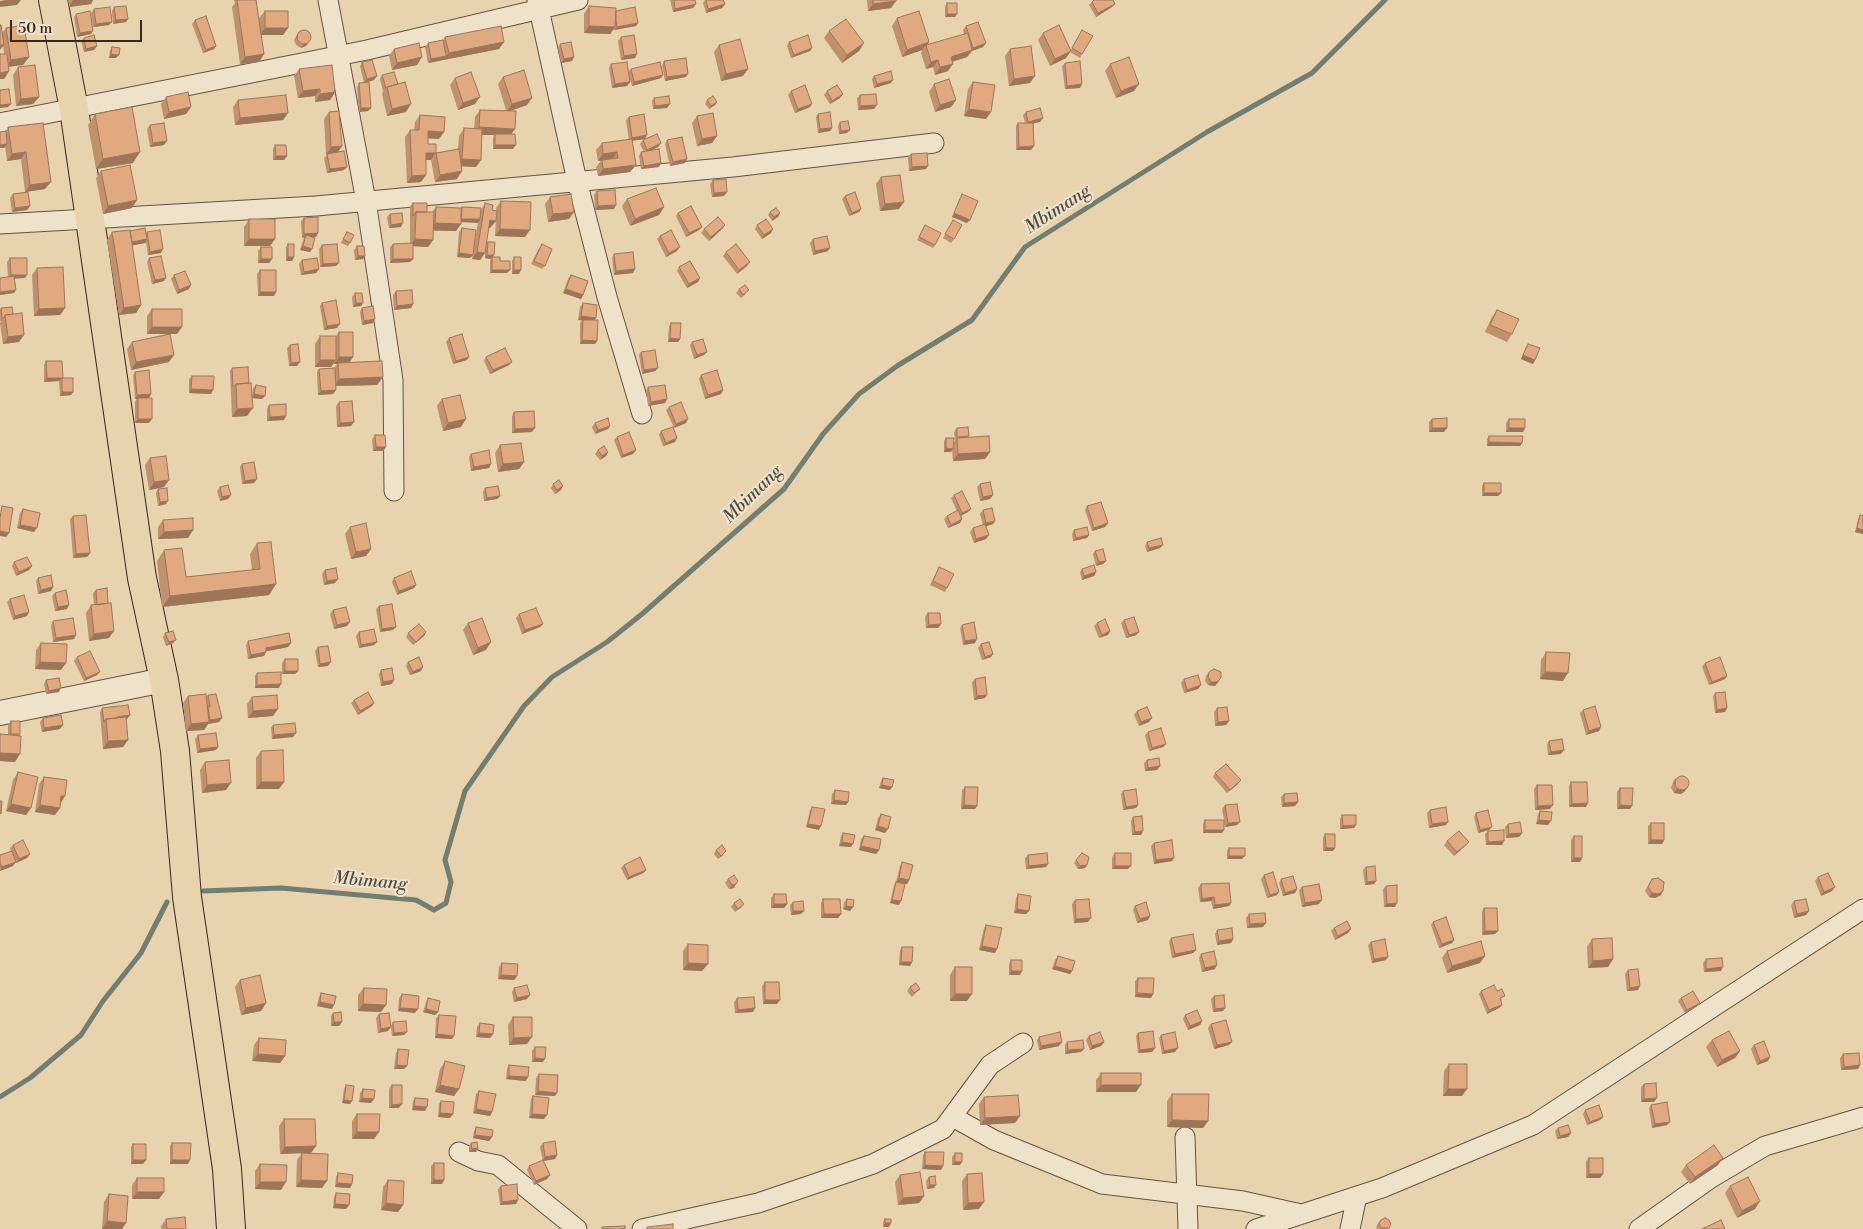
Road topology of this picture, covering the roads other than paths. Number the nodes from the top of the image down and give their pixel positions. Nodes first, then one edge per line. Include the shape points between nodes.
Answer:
1 (53, 0) edge
2 (328, 0) edge
3 (578, 0) edge
4 (539, 4) edge
5 (339, 56) junction
6 (74, 110) junction
7 (0, 123) edge
8 (934, 143) dead end
9 (577, 181) junction
10 (366, 201) junction
11 (89, 219) junction
12 (0, 224) edge
13 (642, 414) dead end
14 (394, 491) dead end
15 (164, 680) junction
16 (0, 713) edge
17 (1863, 910) edge
18 (1022, 1043) dead end
19 (952, 1117) junction
20 (1863, 1117) edge
21 (1185, 1137) dead end
22 (459, 1152) dead end
23 (1186, 1195) junction
24 (1357, 1196) junction
25 (1301, 1214) junction
26 (677, 1226) edge
27 (231, 1229) edge
28 (577, 1229) edge
29 (642, 1229) edge
30 (1188, 1229) edge
31 (1256, 1229) edge
32 (1350, 1229) edge
33 (1639, 1229) edge

1 - 6 main road
2 - 5 street
3 - 4 street
4 - 5 street
4 - 9 street
5 - 6 street
5 - 10 street
6 - 7 street
6 - 11 main road
8 - 9 street via 733,167
9 - 10 street
9 - 13 street
10 - 11 street
10 - 14 street via 393,380
11 - 12 street
11 - 15 main road via 142,578
15 - 16 street
15 - 27 main road via 175,751 187,898 227,1169
17 - 24 street via 1533,1125
18 - 19 street via 990,1065
19 - 23 street via 994,1140 1102,1184
19 - 26 street via 943,1129 873,1164
20 - 33 street via 1765,1146
21 - 23 street
22 - 28 street via 478,1161 498,1165
23 - 25 street via 1243,1201
23 - 30 street
24 - 25 street
24 - 32 street
25 - 31 street
26 - 29 street

